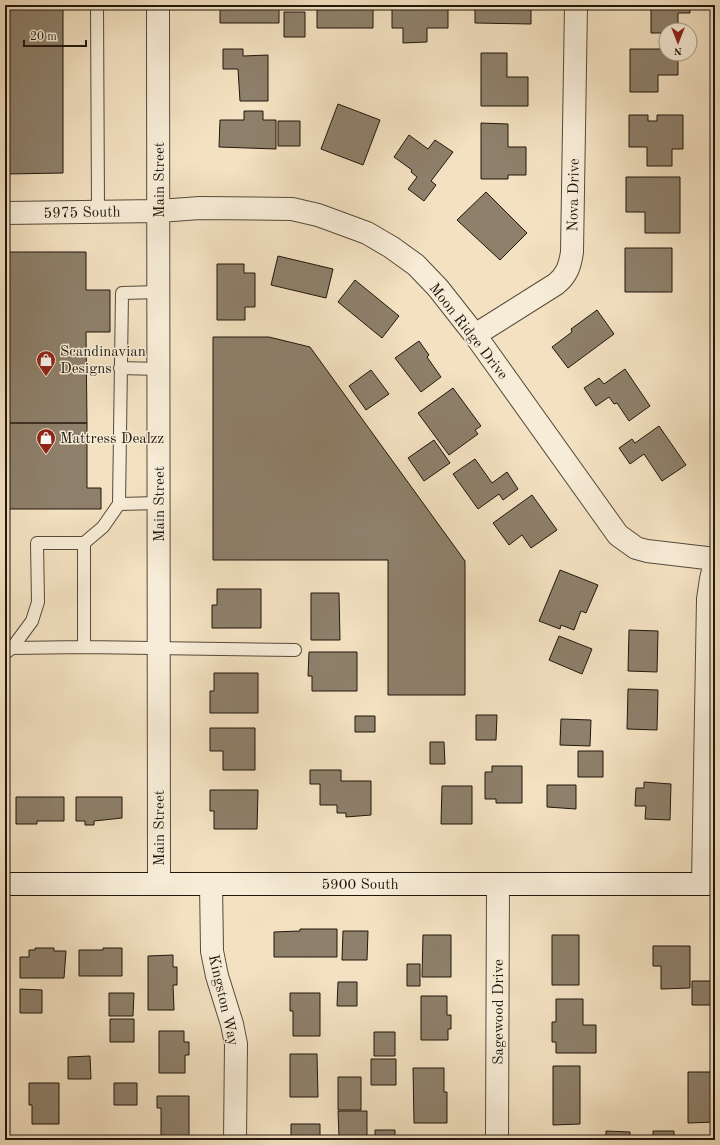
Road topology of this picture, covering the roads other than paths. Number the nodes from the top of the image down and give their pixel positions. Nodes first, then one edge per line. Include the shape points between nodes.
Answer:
1 (97, 5) edge
2 (158, 5) edge
3 (576, 5) edge
4 (98, 211) junction
5 (159, 211) junction
6 (5, 213) edge
7 (159, 292) junction
8 (474, 335) junction
9 (120, 368) junction
10 (159, 368) junction
11 (159, 503) junction
12 (119, 504) junction
13 (84, 543) junction
14 (715, 559) edge
15 (715, 563) edge
16 (84, 647) junction
17 (159, 649) junction
18 (9, 650) edge
19 (295, 650) dead end
20 (5, 884) edge
21 (159, 884) junction
22 (211, 884) junction
23 (498, 884) junction
24 (709, 884) edge
25 (236, 1140) edge
26 (497, 1140) edge

1 - 4 lane
2 - 5 street, Main Street
3 - 8 street, Nova Drive via 570,265 556,284
4 - 5 street, 5975 South
4 - 6 street, 5975 South
5 - 7 street, Main Street
5 - 8 street, Moon Ridge Drive via 200,208 292,209 342,223 385,243 416,266 438,288
7 - 9 lane via 122,293
7 - 10 street, Main Street
8 - 14 street, Moon Ridge Drive via 618,535 636,548 647,552
9 - 10 lane
9 - 12 lane
10 - 11 street, Main Street
11 - 12 lane
11 - 17 street, Main Street
12 - 13 lane via 103,527
13 - 16 lane
13 - 18 lane via 37,543 38,602 32,621
15 - 24 street via 708,599
16 - 17 lane
16 - 18 lane
17 - 19 lane
17 - 21 street, Main Street
20 - 21 street, 5900 South
21 - 22 street, 5900 South
22 - 23 street, 5900 South
22 - 25 street, Kingston Way via 212,951 236,1044
23 - 24 street, 5900 South
23 - 26 street, Sagewood Drive

